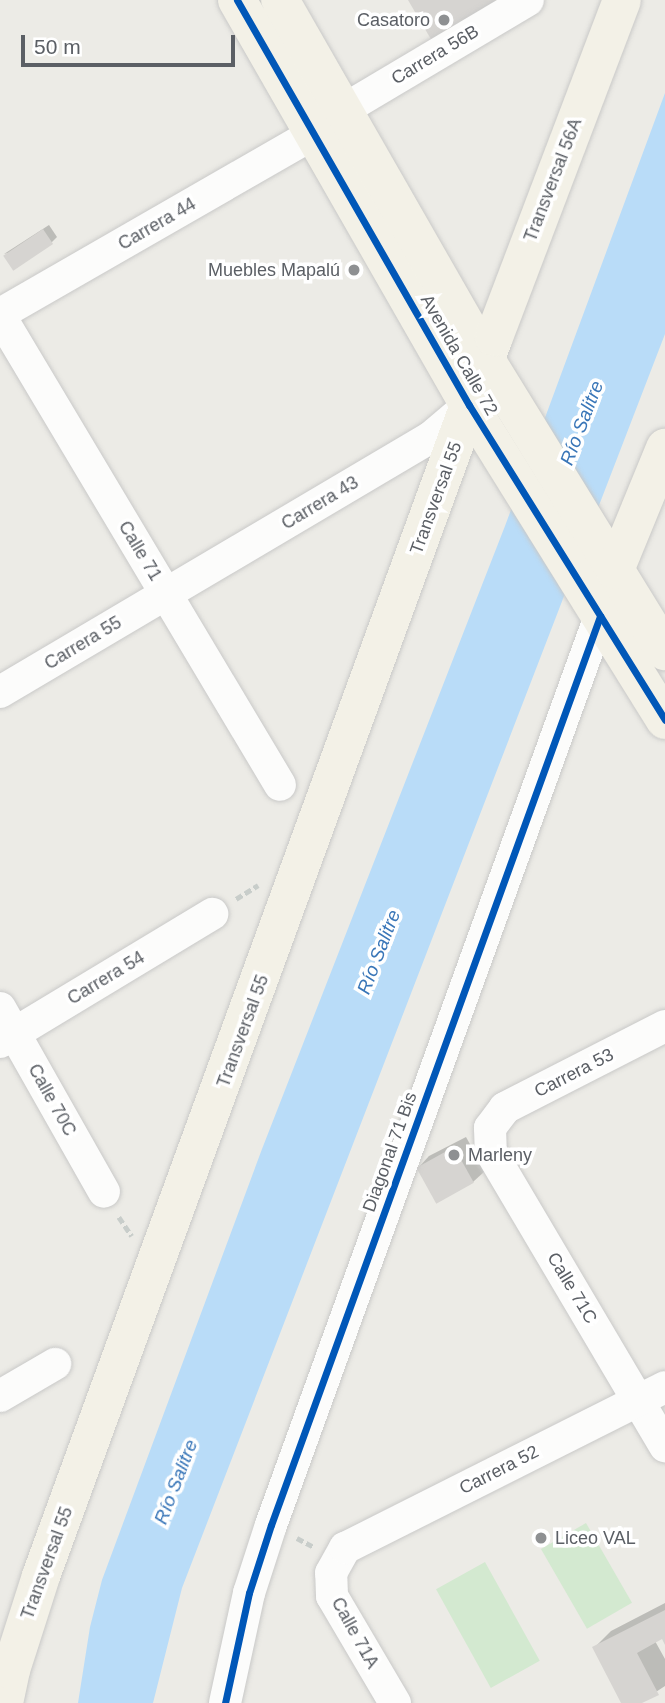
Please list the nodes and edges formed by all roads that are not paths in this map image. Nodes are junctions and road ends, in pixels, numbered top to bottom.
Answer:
1 (237, 0) edge
2 (280, 0) edge
3 (527, 0) edge
4 (622, 0) edge
5 (343, 110) junction
6 (313, 134) junction
7 (0, 315) edge
8 (486, 360) junction
9 (469, 405) junction
10 (665, 448) edge
11 (600, 580) junction
12 (167, 594) junction
13 (665, 651) edge
14 (0, 692) edge
15 (665, 720) edge
16 (280, 785) dead end
17 (212, 914) dead end
18 (665, 1026) edge
19 (5, 1028) edge
20 (490, 1128) joint
21 (104, 1192) dead end
22 (55, 1364) dead end
23 (652, 1394) edge
24 (0, 1396) edge
25 (665, 1446) edge
26 (336, 1559) joint
27 (4, 1703) edge
28 (225, 1703) edge
29 (395, 1703) edge

1 - 6 main road, Avenida Calle 72
2 - 5 main road, Avenida Calle 72
3 - 5 street, Carrera 56B
4 - 8 main road, Transversal 56A
5 - 8 main road, Avenida Calle 72
6 - 7 street, Carrera 44
6 - 9 main road, Avenida Calle 72
7 - 12 street, Calle 71
8 - 9 main road, Transversal 55
8 - 11 main road, Avenida Calle 72
9 - 11 main road, Avenida Calle 72
9 - 12 street, Carrera 43
9 - 27 main road, Transversal 55
10 - 11 main road
11 - 13 main road, Avenida Calle 72
11 - 15 main road, Avenida Calle 72
11 - 28 street, Diagonal 71 Bis
12 - 14 street, Carrera 55
12 - 16 street, Calle 71
17 - 19 street, Carrera 54
18 - 20 street, Carrera 53
19 - 21 street, Calle 70C
20 - 23 street, Calle 71C
22 - 24 street
23 - 25 street, Calle 71C
23 - 26 street, Carrera 52
26 - 29 street, Calle 71A

